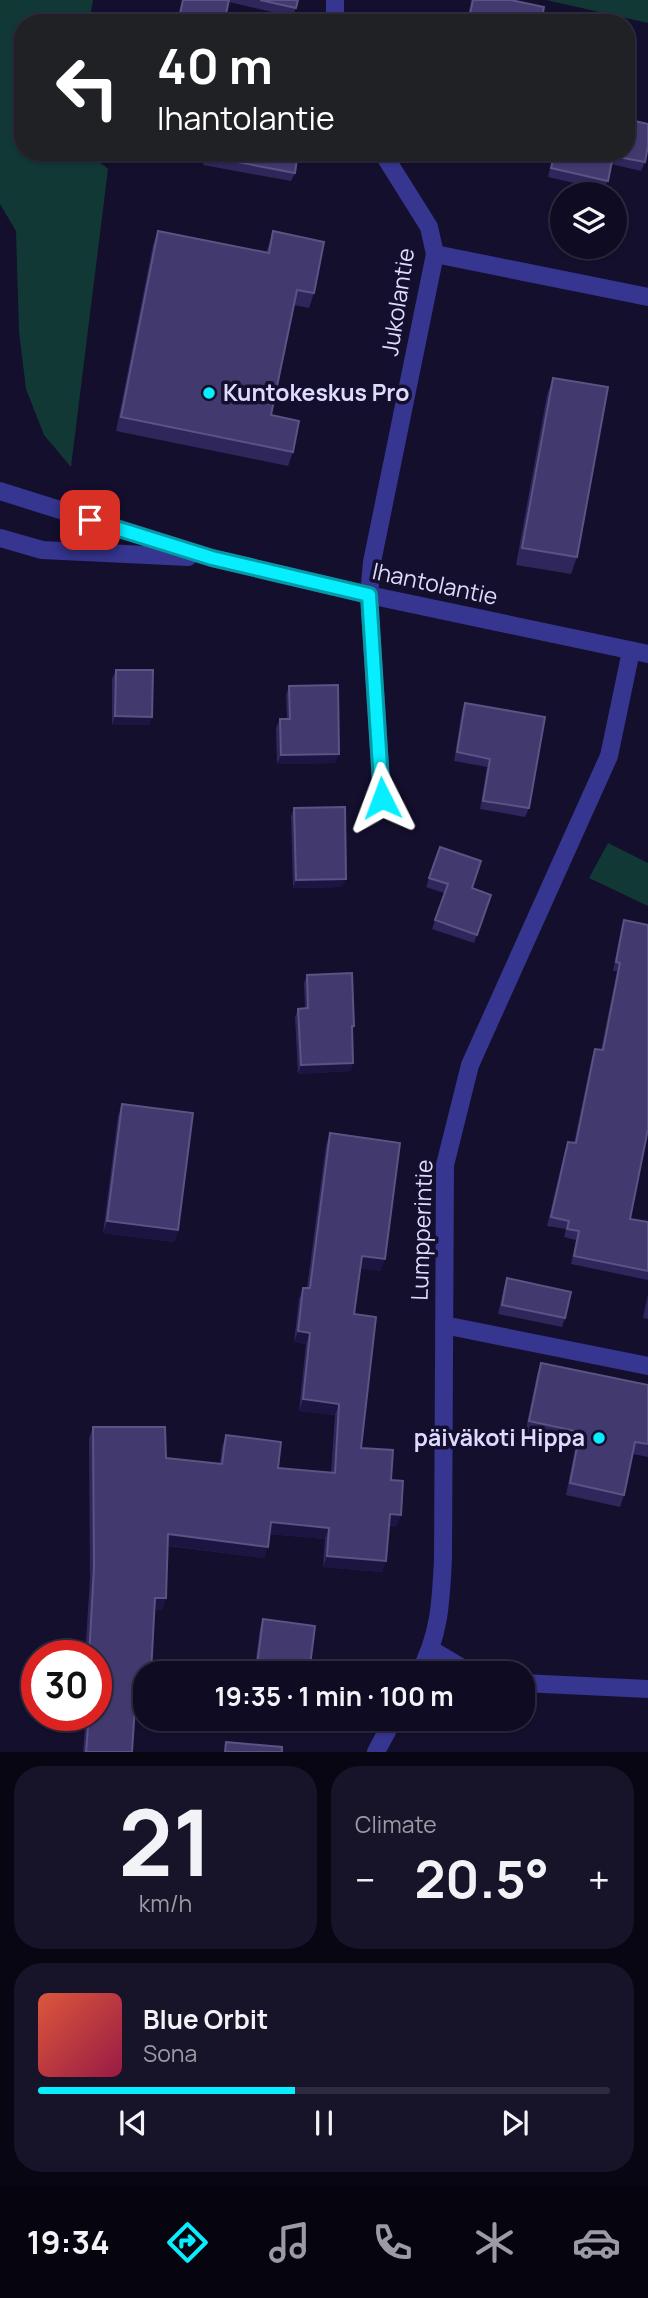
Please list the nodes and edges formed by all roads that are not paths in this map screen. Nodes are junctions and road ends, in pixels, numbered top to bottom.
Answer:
1 (388, 161) edge
2 (435, 254) junction
3 (648, 297) edge
4 (0, 491) edge
5 (0, 538) edge
6 (212, 558) junction
7 (369, 595) junction
8 (639, 653) edge
9 (382, 798) dead end
10 (444, 1325) junction
11 (648, 1366) edge
12 (432, 1650) junction
13 (426, 1661) edge
14 (451, 1661) edge
15 (535, 1685) edge
16 (648, 1689) edge
17 (387, 1731) edge
18 (376, 1752) edge

1 - 2 street, Jukolantie
2 - 3 street
2 - 7 street, Jukolantie
4 - 6 street, Ihantolantie
5 - 6 street, Ihantolantie
6 - 7 street, Ihantolantie
7 - 8 street, Ihantolantie
7 - 9 street, Jukolantie
8 - 10 street, Lumpperintie
10 - 11 street
10 - 12 street, Lumpperintie
12 - 13 street, Lumpperintie
12 - 14 street
15 - 16 street
17 - 18 street

